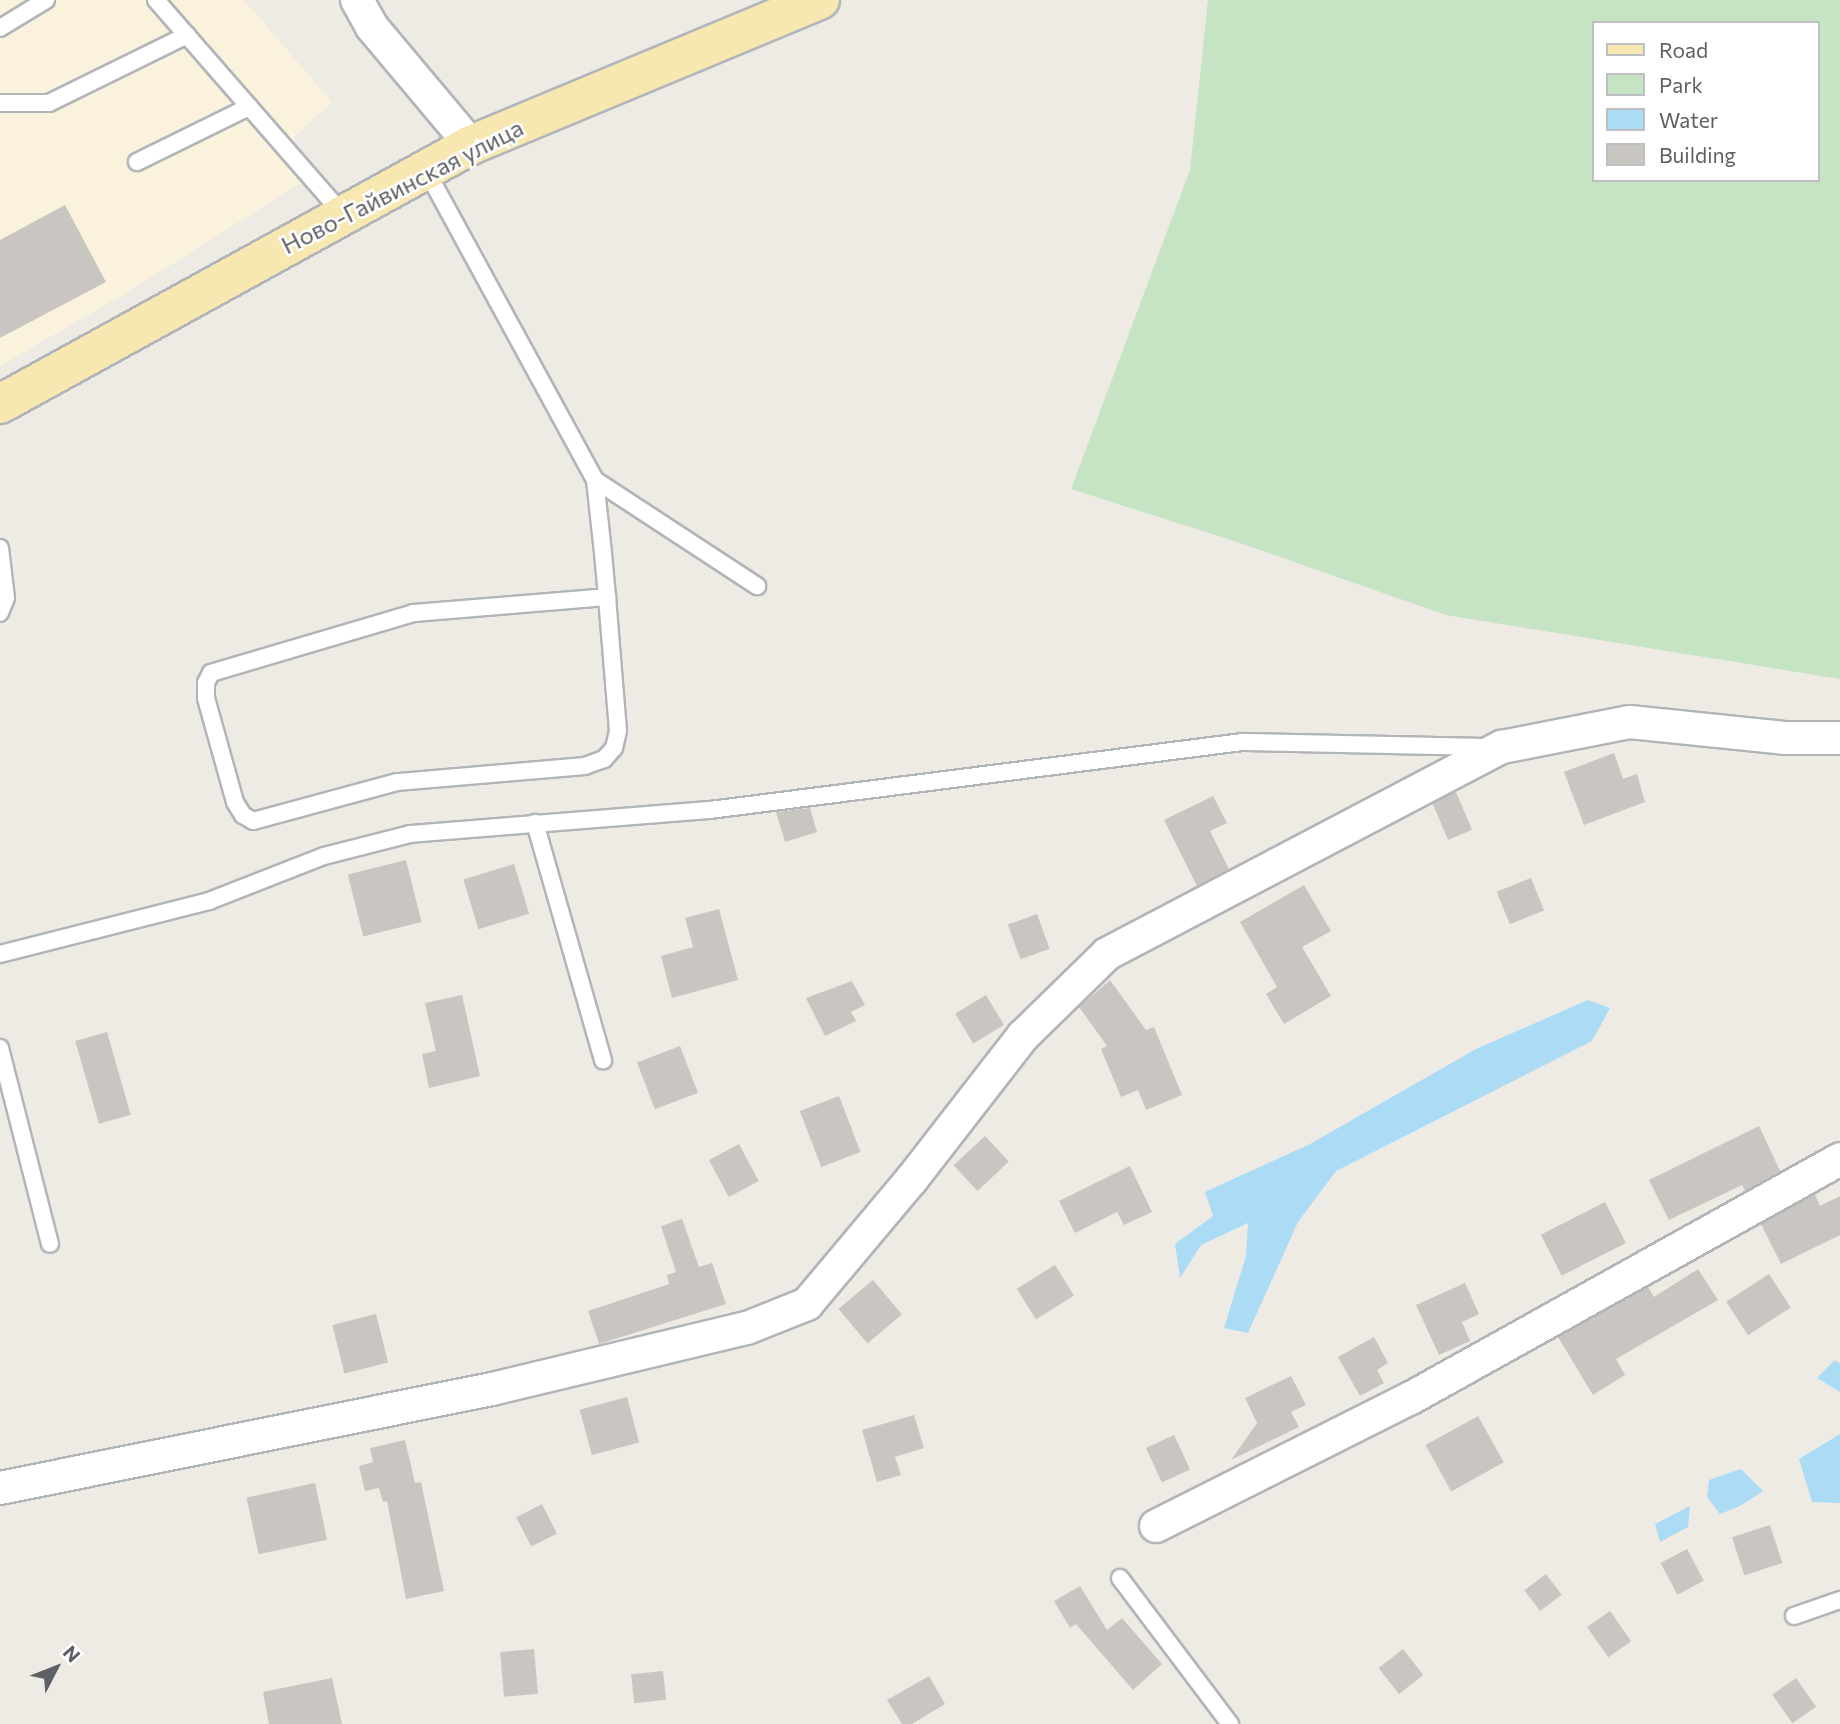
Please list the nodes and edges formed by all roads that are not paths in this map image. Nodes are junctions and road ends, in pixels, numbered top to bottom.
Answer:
1 (46, 0) edge
2 (156, 0) edge
3 (357, 0) edge
4 (820, 0) edge
5 (0, 28) edge
6 (187, 35) junction
7 (0, 103) edge
8 (249, 107) junction
9 (471, 145) junction
10 (137, 162) dead end
11 (426, 170) junction
12 (343, 214) junction
13 (0, 404) edge
14 (595, 480) junction
15 (0, 548) edge
16 (757, 586) dead end
17 (607, 597) junction
18 (0, 613) edge
19 (1840, 738) edge
20 (1502, 747) junction
21 (535, 823) junction
22 (0, 954) edge
23 (0, 1048) edge
24 (603, 1060) dead end
25 (1840, 1159) edge
26 (50, 1244) dead end
27 (0, 1488) edge
28 (1156, 1526) dead end
29 (1120, 1578) dead end
30 (1840, 1600) edge
31 (1794, 1616) dead end
32 (1230, 1724) edge

1 - 5 lane
2 - 6 lane
3 - 9 street
4 - 9 main road, Ново-Гайвинская улица
6 - 7 lane
6 - 8 lane
8 - 10 lane
8 - 12 lane
9 - 11 main road, Ново-Гайвинская улица
11 - 12 main road, Ново-Гайвинская улица
11 - 14 lane
12 - 13 main road, Ново-Гайвинская улица
14 - 16 lane
14 - 17 lane
15 - 18 lane
17 - 17 lane
19 - 20 street
20 - 21 lane
20 - 27 street
21 - 22 lane
21 - 24 lane
23 - 26 lane
25 - 28 street
29 - 32 lane
30 - 31 lane

